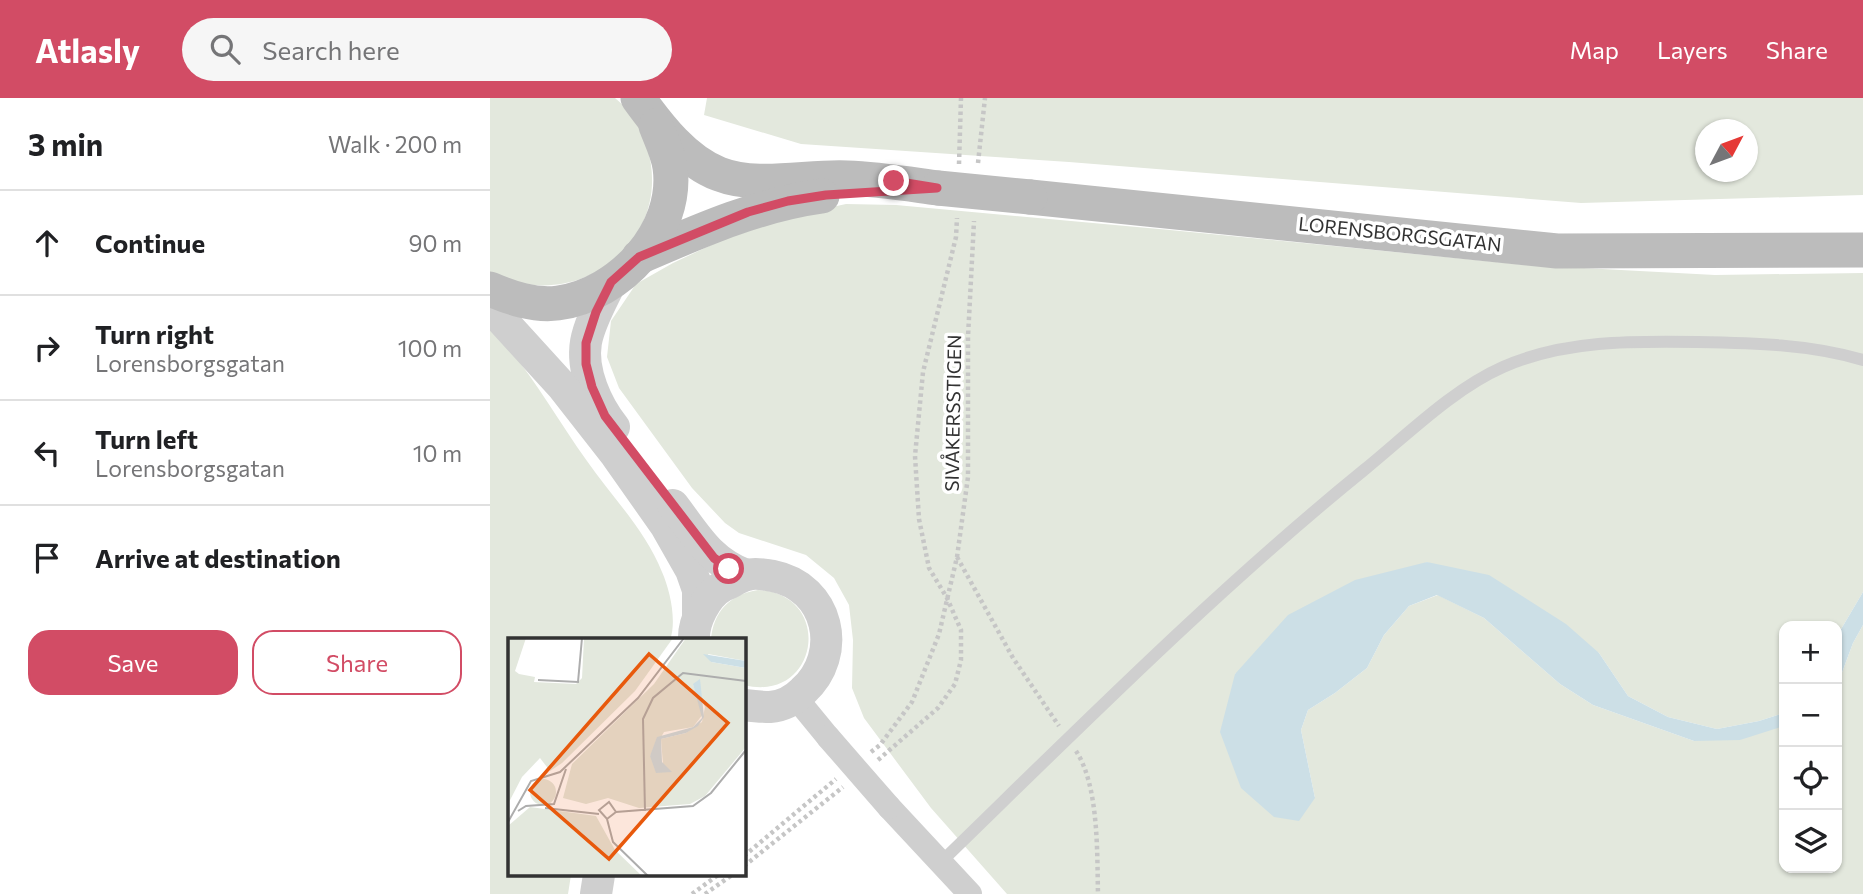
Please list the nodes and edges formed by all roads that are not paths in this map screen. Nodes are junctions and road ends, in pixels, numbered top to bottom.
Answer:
1 (646, 109) edge
2 (951, 191) junction
3 (1863, 250) edge
4 (639, 257) junction
5 (611, 282) junction
6 (490, 289) edge
7 (490, 306) edge
8 (1863, 360) edge
9 (746, 575) junction
10 (696, 628) edge
11 (796, 698) junction
12 (746, 705) edge
13 (941, 862) junction
14 (599, 876) edge
15 (596, 894) edge
16 (970, 894) edge

1 - 2 main road, LORENSBORGSGATAN
1 - 4 main road, LORENSBORGSGATAN
2 - 3 main road, LORENSBORGSGATAN, bridge
2 - 4 main road, LORENSBORGSGATAN
4 - 5 main road, LORENSBORGSGATAN
5 - 6 main road, LORENSBORGSGATAN
5 - 9 street
7 - 10 street
8 - 13 lane
9 - 10 street
9 - 11 street
11 - 12 street
11 - 13 street, bridge
13 - 16 street
14 - 15 street

